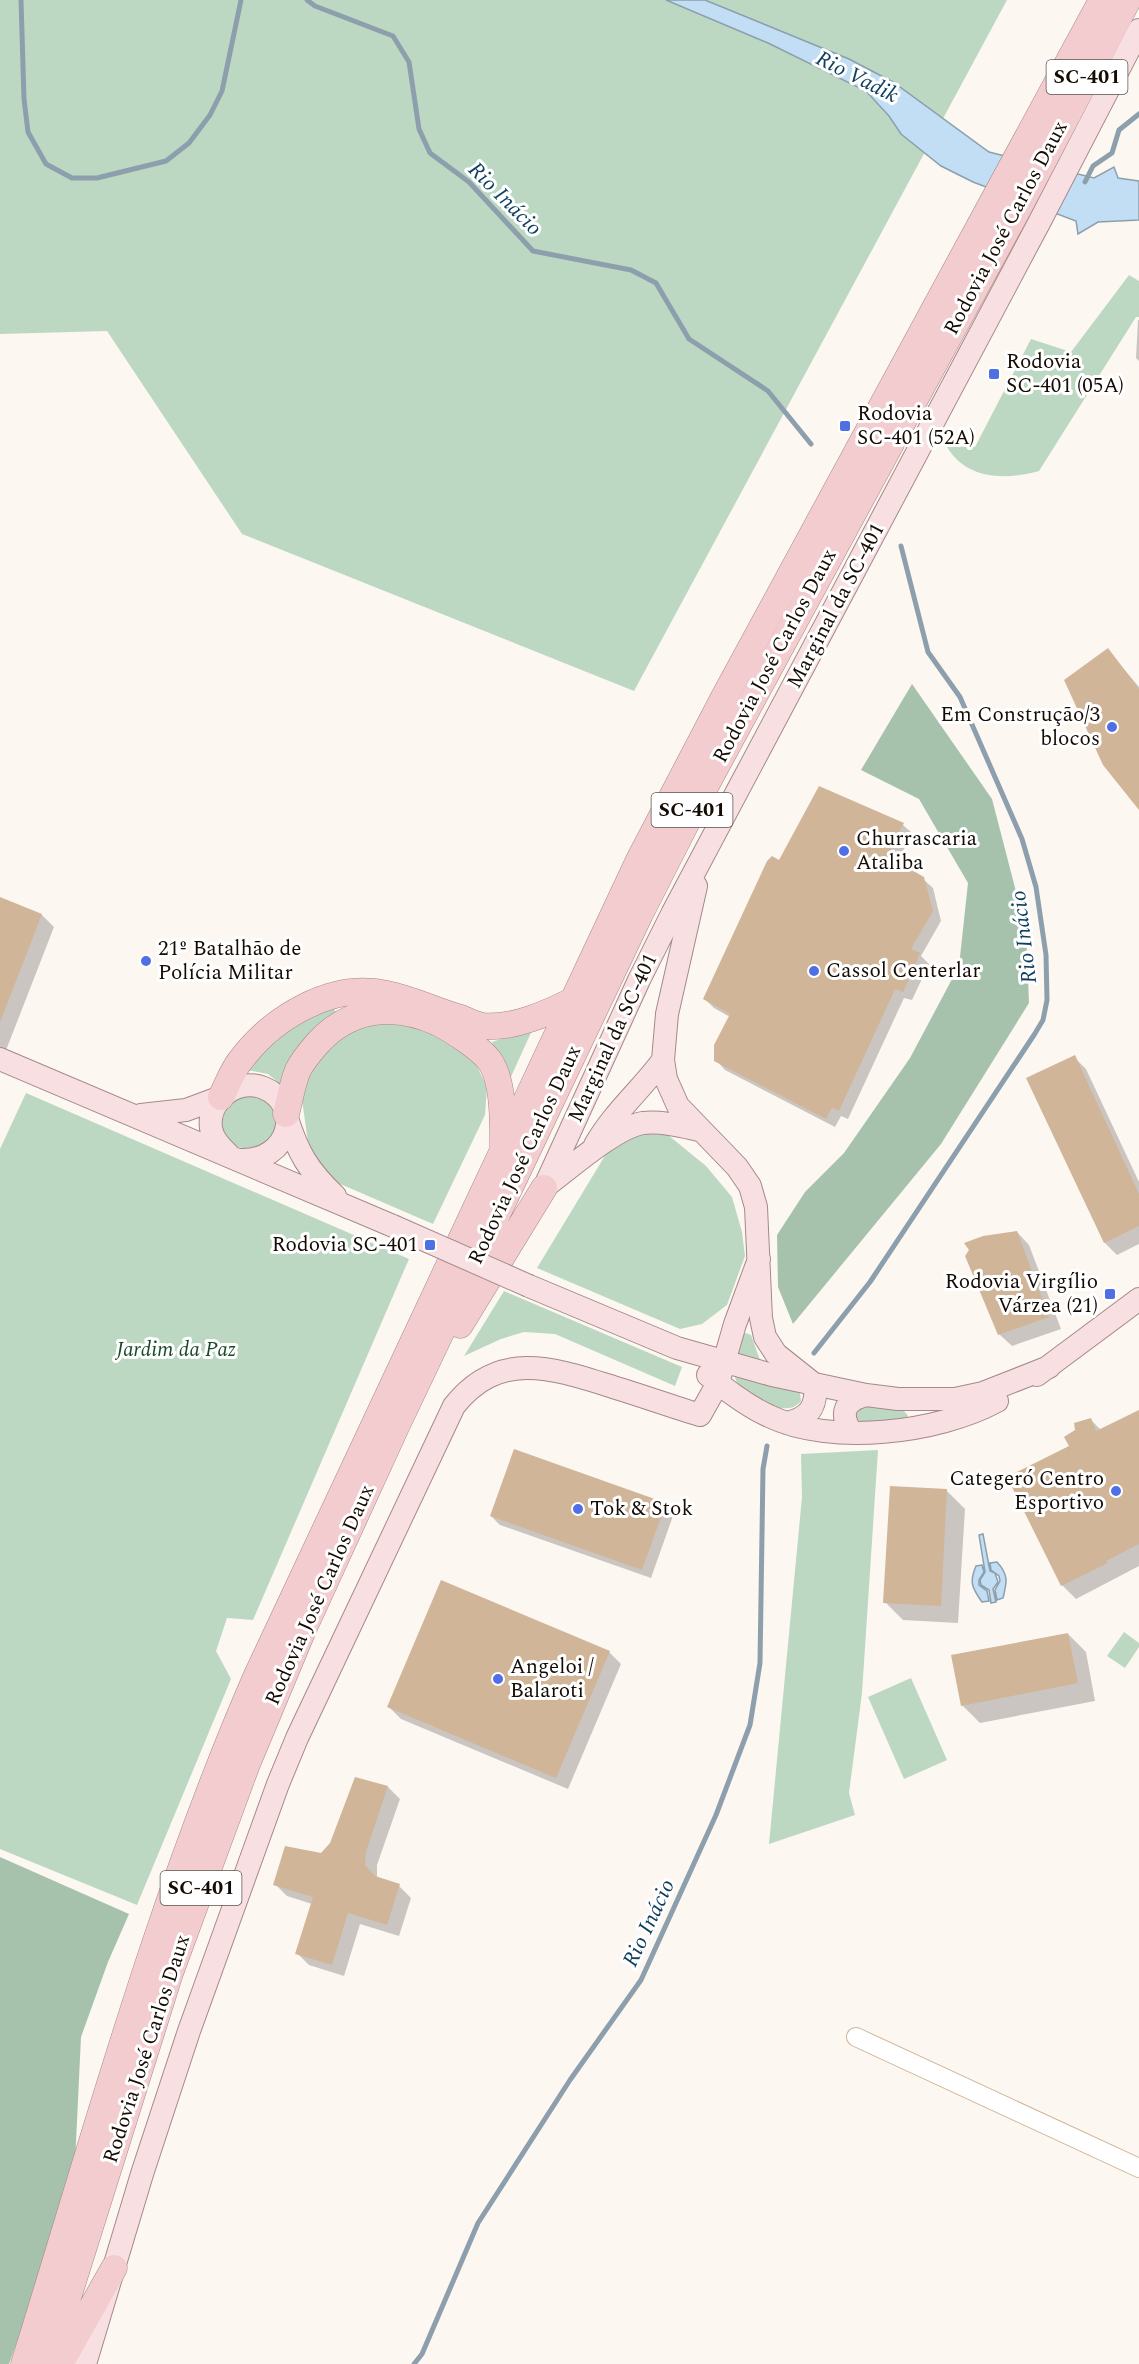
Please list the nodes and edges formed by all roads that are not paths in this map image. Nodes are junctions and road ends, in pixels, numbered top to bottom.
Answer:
1 (1102, 0) edge
2 (1128, 0) edge
3 (1139, 30) edge
4 (1035, 150) junction
5 (1006, 205) junction
6 (703, 856) junction
7 (574, 1000) junction
8 (0, 1059) edge
9 (663, 1059) junction
10 (221, 1097) junction
11 (286, 1114) junction
12 (135, 1115) junction
13 (699, 1130) junction
14 (503, 1149) junction
15 (590, 1153) junction
16 (235, 1157) junction
17 (544, 1188) junction
18 (344, 1205) junction
19 (759, 1259) junction
20 (1139, 1299) edge
21 (735, 1324) junction
22 (688, 1351) junction
23 (1049, 1367) junction
24 (721, 1373) junction
25 (815, 1385) junction
26 (866, 1395) junction
27 (787, 1423) junction
28 (396, 1427) junction
29 (851, 1432) junction
30 (856, 2037) dead end
31 (1139, 2168) edge
32 (114, 2268) junction
33 (24, 2364) edge
34 (47, 2364) edge
35 (60, 2364) edge
36 (85, 2364) edge

1 - 4 highway, Rodovia José Carlos Daux / SC-401
2 - 4 highway, Rodovia José Carlos Daux / SC-401
3 - 6 main road, Marginal da SC-401
4 - 5 highway, Rodovia José Carlos Daux / SC-401
5 - 7 highway, Rodovia José Carlos Daux / SC-401
5 - 28 highway, Rodovia José Carlos Daux / SC-401
6 - 9 main road
6 - 17 main road, Marginal da SC-401
7 - 10 highway
7 - 14 highway, Rodovia José Carlos Daux / SC-401
8 - 12 main road
9 - 13 main road
9 - 15 main road
10 - 11 main road
10 - 12 main road
10 - 16 main road
11 - 14 highway
11 - 16 main road
11 - 18 main road
12 - 16 main road
13 - 15 main road
13 - 19 main road
14 - 33 highway, Rodovia José Carlos Daux / SC-401
15 - 17 main road
16 - 18 main road
17 - 28 highway
18 - 22 main road, bridge
19 - 21 main road
19 - 25 main road
20 - 23 main road
21 - 22 main road
21 - 24 main road
22 - 24 main road
23 - 26 main road
23 - 29 main road
24 - 25 main road
24 - 27 main road
24 - 32 main road
25 - 26 main road
25 - 27 main road
26 - 29 main road
27 - 29 main road
28 - 34 highway, Rodovia José Carlos Daux / SC-401
30 - 31 street
32 - 35 highway
32 - 36 main road

